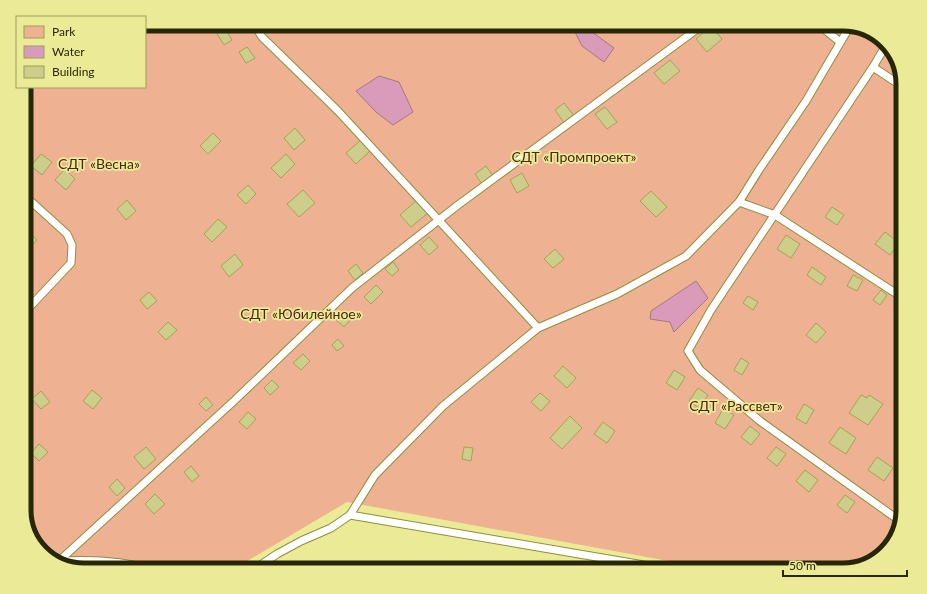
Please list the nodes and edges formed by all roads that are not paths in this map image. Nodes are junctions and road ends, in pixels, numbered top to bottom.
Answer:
1 (258, 31) edge
2 (695, 31) edge
3 (827, 31) edge
4 (847, 31) edge
5 (840, 42) junction
6 (883, 50) edge
7 (873, 67) junction
8 (896, 82) edge
9 (31, 201) edge
10 (739, 202) junction
11 (775, 216) junction
12 (438, 221) junction
13 (896, 294) edge
14 (31, 306) edge
15 (538, 328) junction
16 (350, 515) junction
17 (895, 518) edge
18 (61, 558) edge
19 (69, 561) edge
20 (121, 563) edge
21 (264, 563) edge
22 (632, 563) edge

1 - 12 lane
2 - 12 lane
3 - 5 lane
4 - 5 lane
5 - 10 lane
6 - 7 lane
7 - 8 lane
7 - 11 lane
9 - 14 lane
10 - 11 lane
10 - 15 lane
11 - 13 lane
11 - 17 lane
12 - 15 lane
12 - 18 lane
15 - 16 lane
16 - 21 lane
16 - 22 lane
19 - 20 lane

